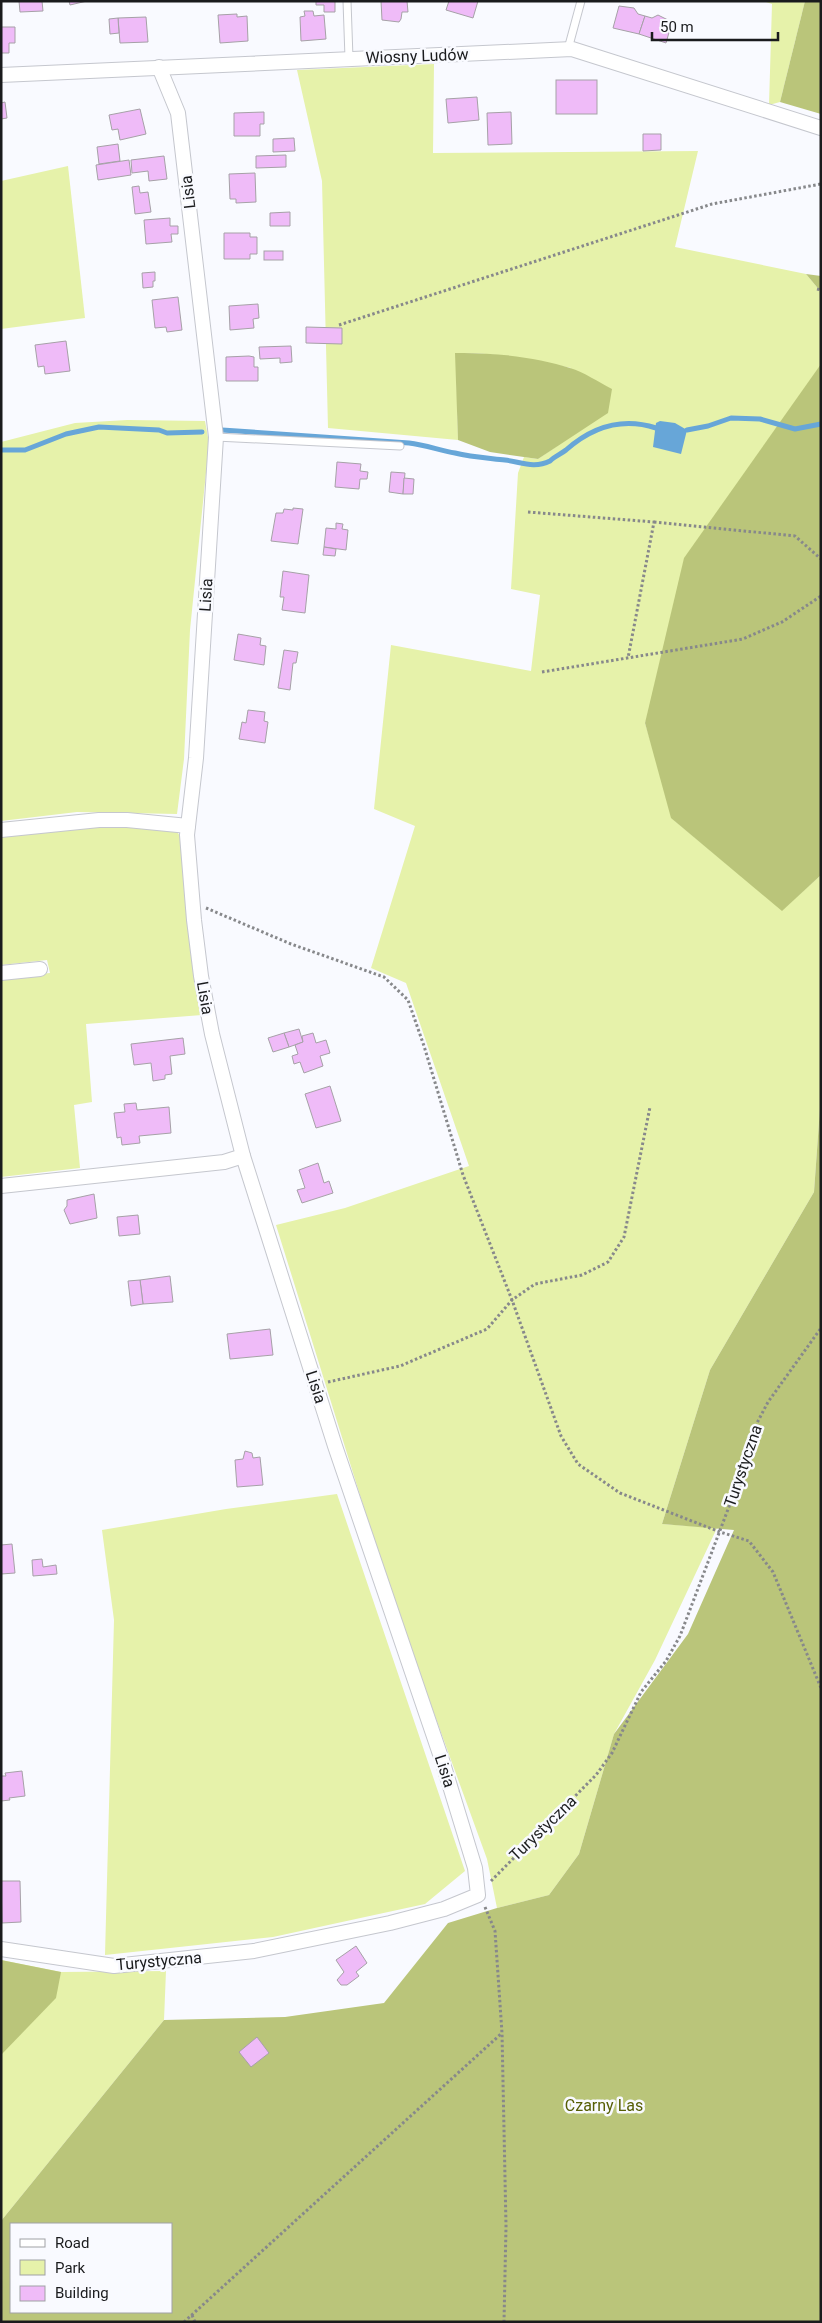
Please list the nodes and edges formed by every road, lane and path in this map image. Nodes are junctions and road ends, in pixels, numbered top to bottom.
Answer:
1 (346, 1) edge
2 (581, 1) edge
3 (568, 49) junction
4 (349, 58) junction
5 (159, 67) junction
6 (1, 75) edge
7 (821, 128) edge
8 (821, 184) edge
9 (339, 324) dead end
10 (216, 437) junction
11 (400, 446) dead end
12 (528, 512) dead end
13 (654, 522) junction
14 (821, 558) edge
15 (821, 596) edge
16 (628, 658) junction
17 (542, 672) dead end
18 (188, 826) junction
19 (1, 830) edge
20 (192, 901) junction
21 (40, 969) dead end
22 (1, 973) edge
23 (650, 1107) dead end
24 (243, 1156) junction
25 (1, 1186) edge
26 (512, 1300) junction
27 (821, 1328) edge
28 (316, 1385) junction
29 (720, 1532) junction
30 (821, 1688) edge
31 (478, 1895) junction
32 (1, 1949) edge
33 (502, 2033) junction
34 (192, 2315) junction
35 (184, 2322) edge
36 (195, 2322) edge
37 (504, 2322) edge

1 - 4 lane
2 - 3 lane
3 - 4 street, Wiosny Ludów
3 - 7 street, Wiosny Ludów
4 - 5 street, Wiosny Ludów
5 - 6 street, Wiosny Ludów
5 - 10 street, Lisia
8 - 9 path
10 - 11 lane
10 - 18 street, Lisia
12 - 13 path
13 - 14 path
13 - 16 path
15 - 16 path
16 - 17 path
18 - 19 street
18 - 20 street, Lisia
20 - 24 street, Lisia
20 - 26 path
21 - 22 street
23 - 26 path
24 - 25 street
24 - 28 street, Lisia
26 - 28 path
26 - 29 path
27 - 29 path, Turystyczna
28 - 31 street, Lisia
29 - 30 path
29 - 31 path, Turystyczna
31 - 32 street, Turystyczna
31 - 33 path
33 - 34 path
33 - 37 path
34 - 35 path
34 - 36 path

